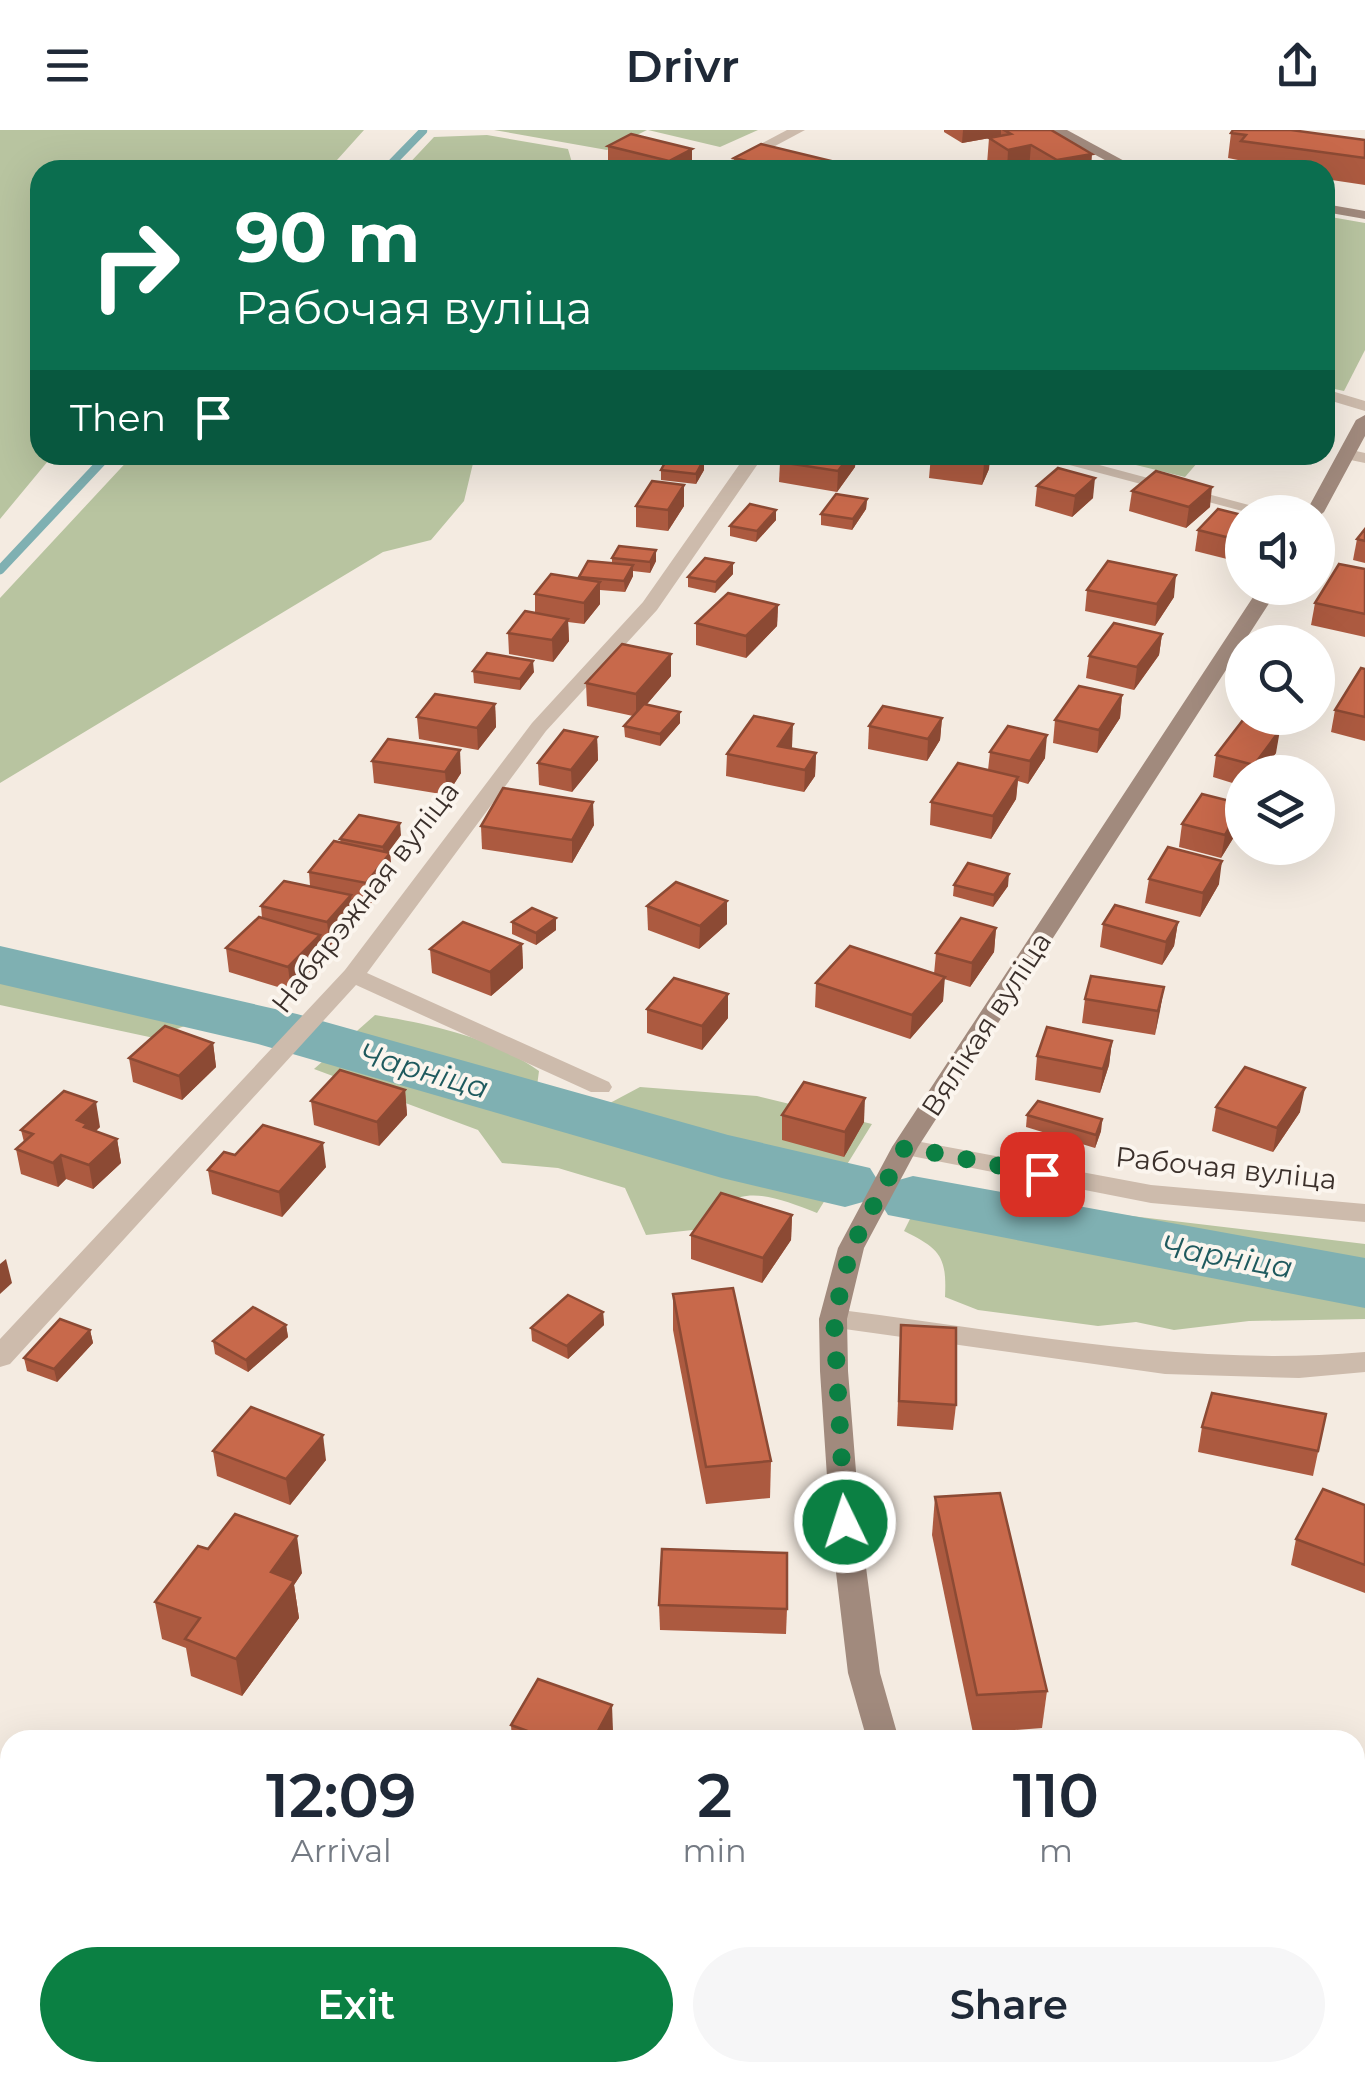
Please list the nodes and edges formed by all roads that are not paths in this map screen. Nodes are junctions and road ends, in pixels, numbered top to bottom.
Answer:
1 (798, 130) edge
2 (1057, 130) edge
3 (739, 160) edge
4 (1115, 160) edge
5 (1335, 210) edge
6 (1365, 215) edge
7 (1335, 397) edge
8 (1365, 406) edge
9 (1365, 420) edge
10 (1356, 456) edge
11 (748, 465) edge
12 (1081, 465) edge
13 (1327, 495) edge
14 (1225, 502) edge
15 (1258, 605) edge
16 (352, 975) junction
17 (600, 1087) dead end
18 (905, 1147) junction
19 (1365, 1213) edge
20 (834, 1318) junction
21 (0, 1357) edge
22 (1365, 1362) edge
23 (881, 1730) edge

1 - 3 street
2 - 4 main road
5 - 6 main road
7 - 8 street
9 - 10 main road
10 - 13 main road
11 - 16 street, Набярэжная вуліца
12 - 14 street
15 - 18 main road, Вялікая вуліца
16 - 17 street
16 - 21 street, Набярэжная вуліца
18 - 19 street, Рабочая вуліца
18 - 20 main road, Вялікая вуліца
20 - 22 street
20 - 23 main road, Вялікая вуліца

